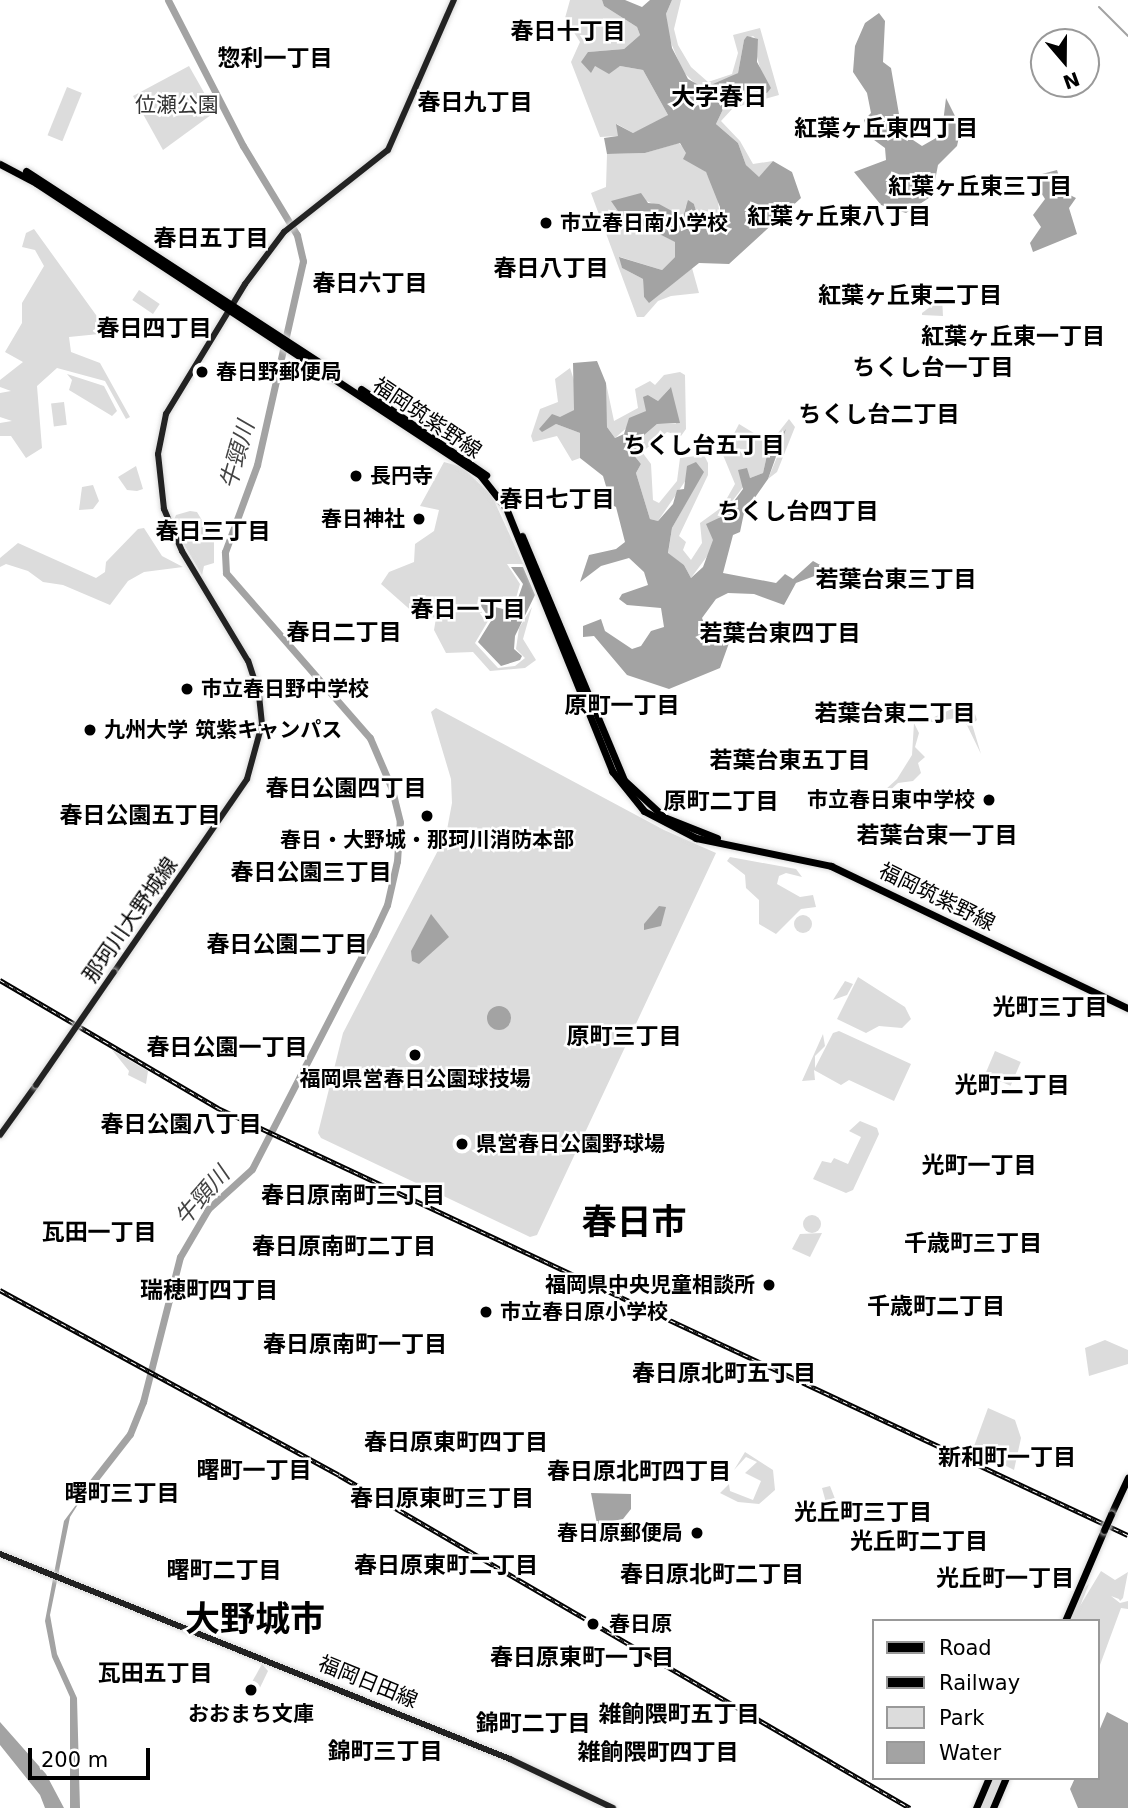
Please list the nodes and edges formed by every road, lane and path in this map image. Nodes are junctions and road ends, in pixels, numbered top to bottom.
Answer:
1 (454, 0) edge
2 (0, 162) edge
3 (231, 307) junction
4 (1128, 1008) edge
5 (0, 1135) edge
6 (1128, 1478) edge
7 (0, 1554) edge
8 (1066, 1619) edge
9 (988, 1780) edge
10 (1005, 1780) edge
11 (613, 1808) edge
12 (976, 1808) edge
13 (993, 1808) edge

1 - 3 main road, 那珂川大野城線
2 - 3 main road, 福岡筑紫野線
3 - 4 main road, 福岡筑紫野線
3 - 5 main road, 那珂川大野城線, bridge
6 - 8 main road, bridge
7 - 11 main road, 福岡日田線
9 - 12 main road
10 - 13 main road

